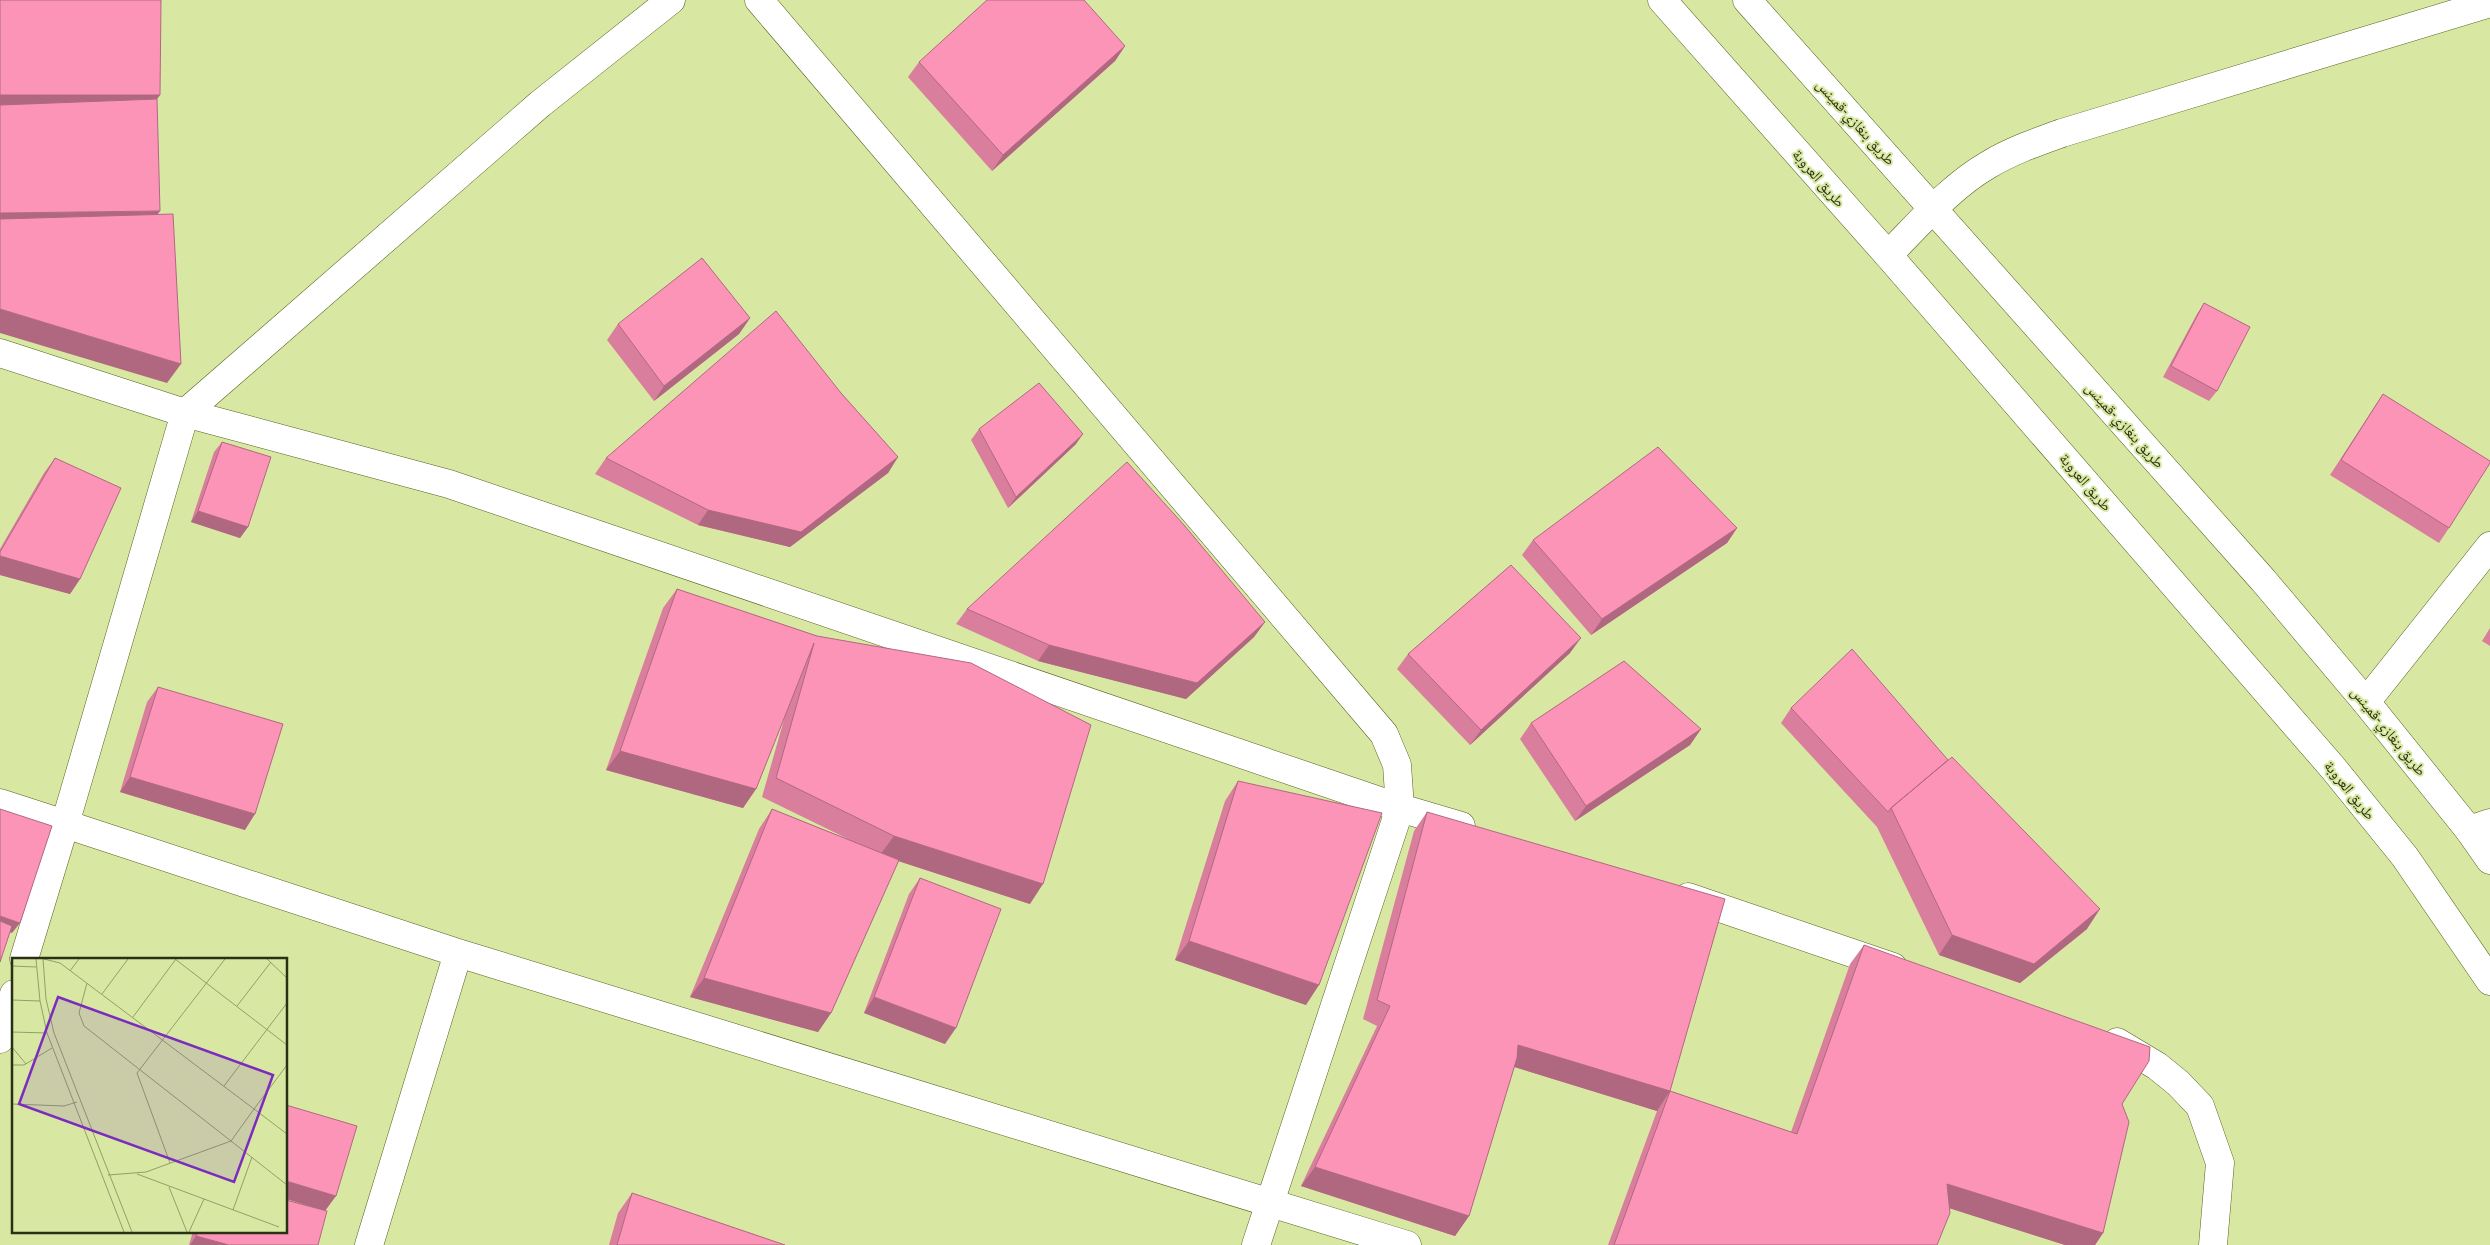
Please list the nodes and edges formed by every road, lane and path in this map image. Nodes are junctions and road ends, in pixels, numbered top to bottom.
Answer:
1 (671, 0) edge
2 (759, 0) edge
3 (1662, 0) edge
4 (1747, 0) edge
5 (2490, 3) edge
6 (1934, 209) junction
7 (1888, 255) junction
8 (0, 353) edge
9 (185, 413) junction
10 (2490, 546) edge
11 (2366, 702) junction
12 (0, 803) edge
13 (1400, 808) junction
14 (65, 824) junction
15 (2480, 826) edge
16 (1484, 833) edge
17 (2490, 860) edge
18 (1660, 888) edge
19 (458, 952) junction
20 (24, 958) edge
21 (1915, 974) edge
22 (2490, 981) edge
23 (12, 1000) edge
24 (2094, 1034) edge
25 (0, 1039) edge
26 (1270, 1203) junction
27 (370, 1245) edge
28 (1256, 1245) edge
29 (1407, 1245) edge
30 (2213, 1245) edge

1 - 9 street
2 - 13 street
3 - 7 street, طريق العروبة
4 - 6 street, طريق بنغازي-قمينس
5 - 6 street
6 - 7 street
6 - 11 street, طريق بنغازي-قمينس
7 - 22 street, طريق العروبة
8 - 9 street
9 - 13 street
9 - 14 street
10 - 11 street
11 - 15 street, طريق بنغازي-قمينس
12 - 14 street
13 - 16 street
13 - 26 street
14 - 19 street
14 - 20 street
15 - 17 street, طريق بنغازي-قمينس
18 - 21 street
19 - 26 street
19 - 27 street
23 - 25 street
24 - 30 street
26 - 28 street
26 - 29 street

